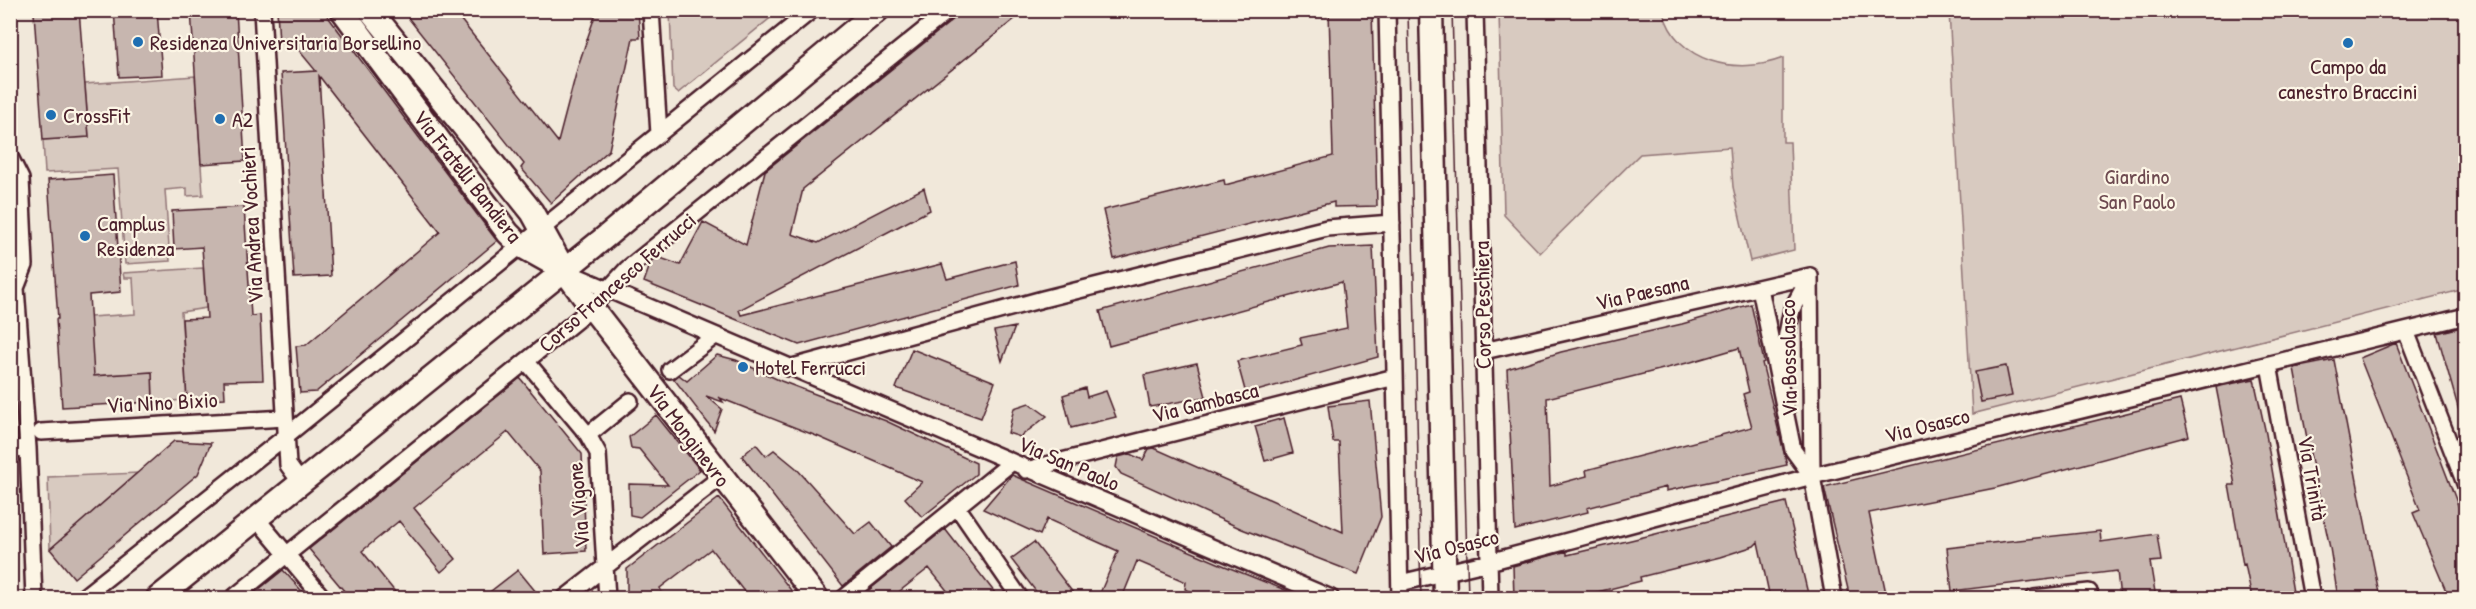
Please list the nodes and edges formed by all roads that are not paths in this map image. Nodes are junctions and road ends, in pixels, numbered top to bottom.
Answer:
1 (262, 10) edge
2 (342, 10) edge
3 (370, 10) edge
4 (651, 10) edge
5 (812, 10) edge
6 (878, 10) edge
7 (949, 10) edge
8 (1387, 10) edge
9 (1431, 10) edge
10 (1475, 10) edge
11 (659, 134) junction
12 (10, 157) edge
13 (1392, 223) junction
14 (542, 228) junction
15 (521, 246) junction
16 (564, 270) junction
17 (10, 271) edge
18 (1810, 276) junction
19 (16, 288) junction
20 (1760, 288) junction
21 (608, 291) junction
22 (592, 308) junction
23 (2466, 316) edge
24 (2406, 331) junction
25 (715, 336) junction
26 (1484, 351) junction
27 (526, 361) junction
28 (2269, 366) junction
29 (789, 368) junction
30 (670, 370) dead end
31 (1395, 377) junction
32 (1779, 379) junction
33 (630, 401) dead end
34 (285, 418) junction
35 (41, 432) dead end
36 (588, 435) junction
37 (286, 436) junction
38 (28, 448) junction
39 (10, 449) edge
40 (1011, 463) junction
41 (1026, 470) junction
42 (1812, 476) junction
43 (721, 477) junction
44 (301, 483) junction
45 (2466, 486) edge
46 (958, 508) junction
47 (257, 519) junction
48 (287, 554) junction
49 (1489, 562) junction
50 (605, 567) junction
51 (1444, 572) junction
52 (1400, 591) edge
53 (34, 598) edge
54 (82, 598) edge
55 (158, 598) edge
56 (233, 598) edge
57 (323, 598) edge
58 (565, 598) edge
59 (607, 598) edge
60 (817, 598) edge
61 (844, 598) edge
62 (1020, 598) edge
63 (1331, 598) edge
64 (1445, 598) edge
65 (1490, 598) edge
66 (1834, 598) edge
67 (2034, 598) edge
68 (2090, 598) edge
69 (2312, 598) edge

1 - 34 street, Via Andrea Vochieri
2 - 15 main road, Via Fratelli Bandiera
3 - 14 main road, Via Fratelli Bandiera
4 - 11 street
5 - 11 street
6 - 16 main road, Corso Francesco Ferrucci
7 - 21 street, Corso Francesco Ferrucci
8 - 13 street
9 - 51 main road, Corso Peschiera
10 - 26 street, Corso Peschiera
11 - 14 street
12 - 19 street
13 - 29 street
13 - 31 street
14 - 15 street
14 - 16 main road, Via Fratelli Bandiera
15 - 16 main road, Via Fratelli Bandiera
15 - 37 street
16 - 21 street, Via San Paolo
16 - 22 main road, Via Monginevro
16 - 44 main road, Corso Francesco Ferrucci
17 - 19 lane
18 - 20 street, Via Paesana
18 - 32 street, Via Bossolasco
18 - 42 street, Via Bossolasco
19 - 38 street
20 - 26 street, Via Paesana
20 - 32 street, Via Bossolasco
21 - 22 street, Corso Francesco Ferrucci
21 - 25 street, Via San Paolo
22 - 27 street, Corso Francesco Ferrucci
22 - 43 main road, Via Monginevro
23 - 24 street, Via Osasco
24 - 28 street, Via Osasco
24 - 45 street
25 - 29 street, Via San Paolo
25 - 30 street
26 - 49 street, Corso Peschiera
27 - 36 street, Via Vigone
27 - 48 street, Corso Francesco Ferrucci
28 - 42 street, Via Osasco
28 - 69 street, Via Trinità
29 - 40 street, Via San Paolo
31 - 41 street, Via Gambasca
31 - 52 street
32 - 42 street, Via Bossolasco
33 - 36 street
34 - 35 street, Via Nino Bixio
34 - 37 street, Via Andrea Vochieri
36 - 50 street, Via Vigone
37 - 44 street
37 - 54 street
38 - 39 street
38 - 53 street
40 - 41 street, Via San Paolo
40 - 46 street
41 - 63 street, Via San Paolo
42 - 49 street, Via Osasco
42 - 66 street, Via Bossolasco
43 - 50 street
43 - 60 main road, Via Monginevro
44 - 47 main road, Corso Francesco Ferrucci
46 - 61 street
46 - 62 street
47 - 48 street
47 - 55 main road, Corso Francesco Ferrucci
48 - 56 street, Corso Francesco Ferrucci
48 - 57 street
49 - 51 street, Via Osasco
49 - 65 street, Corso Peschiera
50 - 58 street
50 - 59 street, Via Vigone
51 - 52 street, Via Osasco
51 - 64 main road, Corso Peschiera
67 - 68 street

